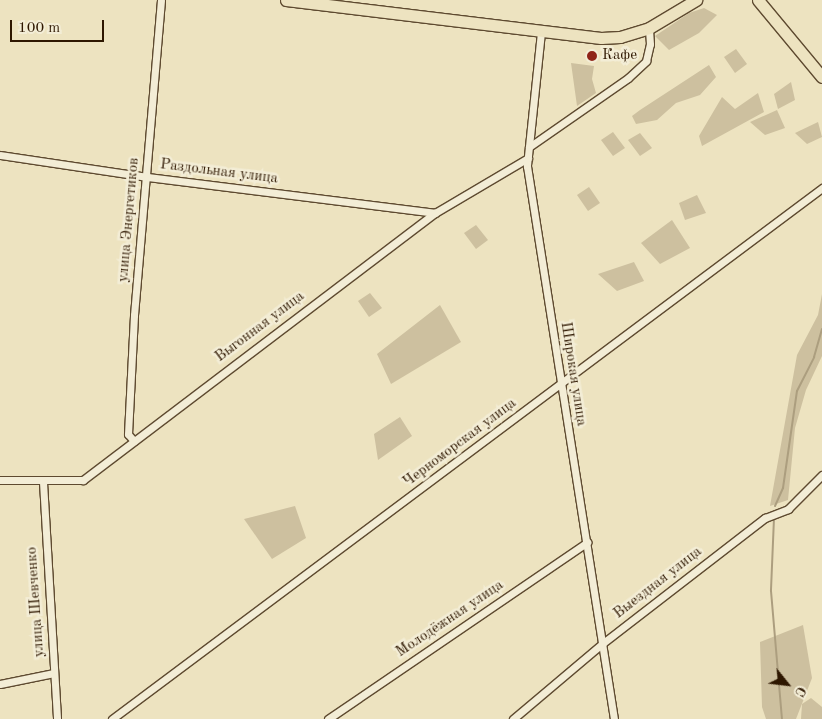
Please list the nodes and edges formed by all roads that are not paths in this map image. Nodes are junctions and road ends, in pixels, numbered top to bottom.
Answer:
1 (161, 0) edge
2 (286, 0) edge
3 (696, 0) edge
4 (758, 0) edge
5 (649, 28) junction
6 (541, 32) junction
7 (822, 76) edge
8 (529, 147) junction
9 (0, 155) edge
10 (528, 158) junction
11 (147, 177) junction
12 (822, 188) edge
13 (435, 213) junction
14 (561, 385) junction
15 (134, 441) junction
16 (822, 476) edge
17 (0, 480) edge
18 (43, 482) junction
19 (587, 542) junction
20 (603, 643) junction
21 (54, 673) junction
22 (0, 684) edge
23 (57, 719) edge
24 (112, 719) edge
25 (328, 719) edge
26 (514, 719) edge
27 (614, 719) edge

1 - 11 street, улица Энергетиков
2 - 6 main road
3 - 5 main road
4 - 7 main road
5 - 6 main road
5 - 8 street
6 - 8 street, Широкая улица
8 - 10 street, Широкая улица
9 - 11 street, Раздольная улица
10 - 13 street, Выгонная улица
10 - 14 street, Широкая улица
11 - 13 street, Раздольная улица
11 - 15 street, улица Энергетиков
12 - 14 street, Черноморская улица
13 - 15 street, Выгонная улица
14 - 19 street, Широкая улица
14 - 24 street, Черноморская улица
15 - 18 street, Выгонная улица
16 - 20 street, Выездная улица
17 - 18 street, Выгонная улица
18 - 21 street, улица Шевченко
19 - 20 street, Широкая улица
19 - 25 street, Молодёжная улица
20 - 26 street, Выездная улица
20 - 27 street, Широкая улица
21 - 22 street
21 - 23 street, улица Шевченко

